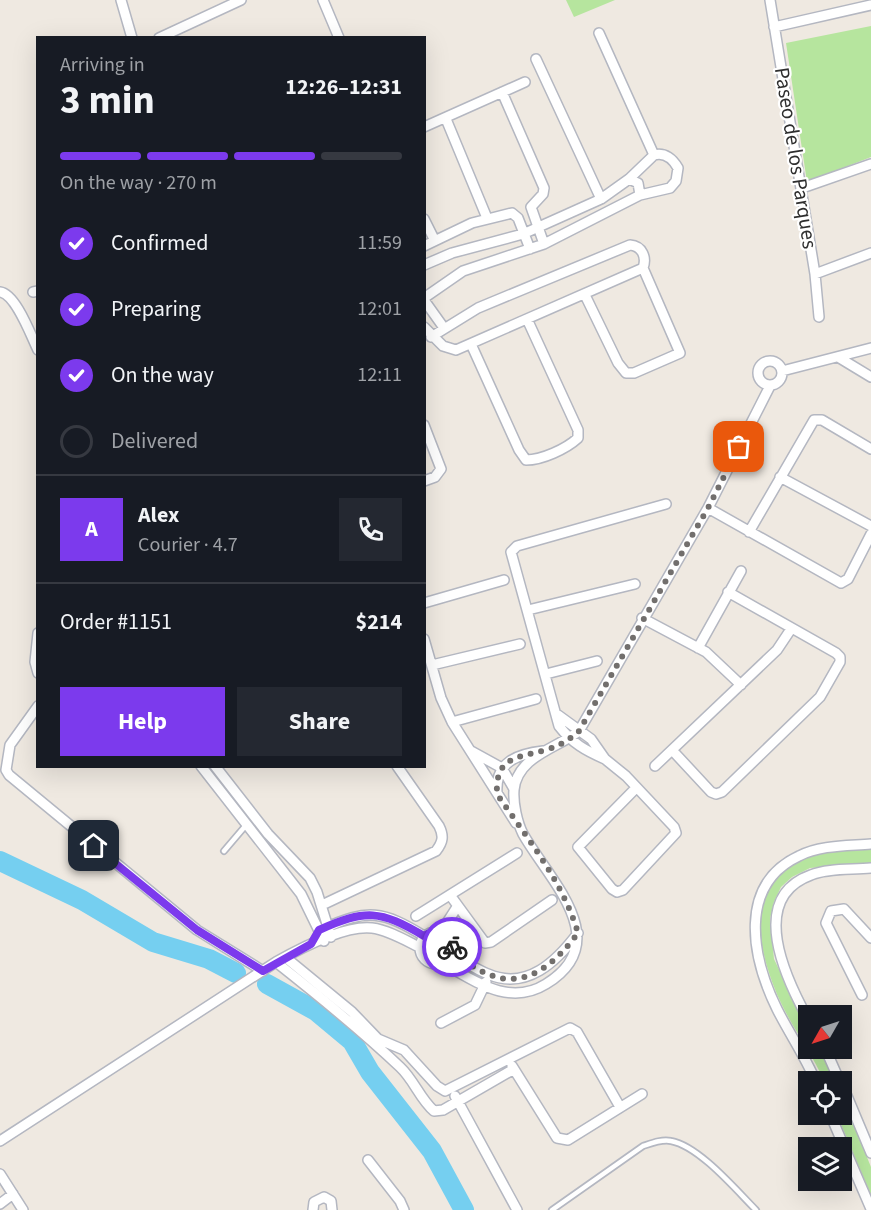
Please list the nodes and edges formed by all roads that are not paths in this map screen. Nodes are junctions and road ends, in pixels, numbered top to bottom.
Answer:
1 (121, 0) edge
2 (242, 0) edge
3 (323, 0) edge
4 (770, 0) edge
5 (871, 5) edge
6 (774, 27) junction
7 (599, 33) dead end
8 (131, 36) edge
9 (163, 36) edge
10 (338, 36) edge
11 (536, 59) dead end
12 (525, 82) dead end
13 (502, 92) junction
14 (446, 118) junction
15 (426, 126) edge
16 (654, 155) junction
17 (871, 164) edge
18 (629, 180) junction
19 (802, 188) junction
20 (640, 195) junction
21 (601, 199) junction
22 (487, 218) junction
23 (426, 223) edge
24 (537, 227) junction
25 (523, 234) junction
26 (434, 239) junction
27 (544, 244) junction
28 (426, 245) edge
29 (530, 249) junction
30 (871, 254) edge
31 (426, 264) edge
32 (643, 268) junction
33 (815, 274) junction
34 (0, 292) edge
35 (585, 295) junction
36 (426, 298) edge
37 (426, 302) edge
38 (819, 317) dead end
39 (527, 319) junction
40 (444, 328) junction
41 (426, 330) edge
42 (431, 337) junction
43 (471, 344) junction
44 (36, 346) edge
45 (871, 348) edge
46 (838, 357) junction
47 (782, 370) junction
48 (871, 377) edge
49 (770, 386) junction
50 (426, 430) edge
51 (871, 449) edge
52 (780, 477) junction
53 (426, 480) edge
54 (666, 504) dead end
55 (708, 508) junction
56 (871, 526) edge
57 (749, 532) junction
58 (871, 534) edge
59 (741, 571) dead end
60 (504, 580) dead end
61 (635, 584) dead end
62 (728, 592) junction
63 (426, 602) edge
64 (528, 610) junction
65 (642, 618) junction
66 (791, 629) junction
67 (520, 644) dead end
68 (426, 646) edge
69 (698, 648) junction
70 (597, 662) dead end
71 (432, 665) junction
72 (546, 674) junction
73 (741, 685) junction
74 (536, 699) dead end
75 (36, 709) edge
76 (558, 715) junction
77 (452, 722) junction
78 (579, 731) junction
79 (0, 739) edge
80 (569, 740) junction
81 (10, 745) junction
82 (469, 750) junction
83 (672, 750) junction
84 (543, 751) junction
85 (605, 759) junction
86 (655, 766) dead end
87 (203, 768) edge
88 (218, 768) edge
89 (399, 768) edge
90 (502, 768) junction
91 (636, 788) junction
92 (514, 789) junction
93 (497, 794) junction
94 (247, 825) junction
95 (522, 832) junction
96 (268, 834) junction
97 (260, 841) junction
98 (871, 844) edge
99 (224, 851) dead end
100 (518, 853) dead end
101 (871, 868) edge
102 (450, 895) junction
103 (552, 900) dead end
104 (322, 905) junction
105 (457, 907) junction
106 (416, 916) dead end
107 (324, 928) junction
108 (441, 932) junction
109 (578, 933) junction
110 (424, 936) junction
111 (871, 938) edge
112 (327, 939) junction
113 (311, 944) junction
114 (419, 947) junction
115 (451, 954) junction
116 (281, 960) junction
117 (442, 963) junction
118 (263, 971) junction
119 (488, 975) junction
120 (484, 987) junction
121 (862, 995) dead end
122 (800, 1005) edge
123 (441, 1023) dead end
124 (508, 1059) junction
125 (514, 1069) junction
126 (810, 1071) edge
127 (452, 1089) junction
128 (642, 1094) dead end
129 (457, 1101) junction
130 (620, 1107) junction
131 (852, 1109) edge
132 (835, 1125) edge
133 (0, 1141) edge
134 (871, 1153) edge
135 (368, 1160) dead end
136 (0, 1174) edge
137 (13, 1194) junction
138 (0, 1204) edge
139 (871, 1209) edge
140 (23, 1210) edge
141 (314, 1210) edge
142 (332, 1210) edge
143 (404, 1210) edge
144 (517, 1210) edge
145 (552, 1210) edge
146 (756, 1210) edge

1 - 8 street
2 - 9 street
3 - 10 street
4 - 6 street, Paseo de los Parques
5 - 6 street
6 - 19 street, Paseo de los Parques
7 - 16 street
11 - 21 street
12 - 13 street
13 - 14 street
13 - 24 street
14 - 15 street
14 - 22 street
16 - 18 street
16 - 20 street
17 - 19 street
18 - 20 street
18 - 21 street
19 - 33 street, Paseo de los Parques
20 - 27 street
21 - 24 street
22 - 25 street
22 - 26 street
23 - 26 street
24 - 25 street
24 - 27 street
25 - 29 street
25 - 31 street
26 - 28 street
27 - 29 street
29 - 36 street
30 - 33 street
32 - 35 street
32 - 35 street
32 - 40 street
33 - 38 street, Paseo de los Parques
34 - 44 street
35 - 39 street
37 - 40 street
39 - 43 street
39 - 43 street
40 - 42 street
41 - 42 street
42 - 43 street
45 - 46 street
46 - 47 street
46 - 48 street
47 - 49 street
47 - 49 street
49 - 55 street
50 - 53 street
51 - 52 street
52 - 56 street
52 - 57 street
54 - 64 street
55 - 57 street
55 - 65 street
57 - 58 street
59 - 62 street
60 - 63 street
61 - 64 street
62 - 66 street
62 - 69 street
64 - 72 street
65 - 69 street
65 - 78 street
66 - 73 street
66 - 83 street
67 - 71 street
68 - 71 street
69 - 73 street
70 - 72 street
71 - 77 street
72 - 76 street
73 - 83 street
74 - 77 street
75 - 81 street
76 - 78 street
76 - 80 street
77 - 82 street
78 - 80 street
78 - 85 street
79 - 81 street
80 - 84 street
80 - 85 street
81 - 118 street
82 - 90 street
82 - 93 street
83 - 86 street
84 - 90 street
84 - 92 street
85 - 91 street
87 - 94 street
88 - 96 street
89 - 104 street
90 - 92 street
90 - 93 street
91 - 91 street
92 - 95 street
93 - 95 street
94 - 97 street
94 - 99 lane
95 - 109 street
96 - 97 street
96 - 104 street
97 - 107 street
98 - 126 street
100 - 102 street
101 - 122 street
102 - 105 street
102 - 106 street
103 - 105 street
104 - 107 street
105 - 108 street
107 - 110 street
107 - 112 street
107 - 113 street
108 - 110 street
108 - 115 street
109 - 119 street
109 - 120 street
110 - 114 street
111 - 121 street
112 - 113 street
112 - 114 street
113 - 116 street
114 - 117 street
115 - 117 street
115 - 119 street
116 - 118 street
116 - 127 street
116 - 129 street
117 - 120 street
118 - 133 street
119 - 120 street
120 - 123 street
124 - 125 street
124 - 127 street
124 - 130 street
125 - 129 street
125 - 130 street
127 - 129 street
128 - 130 street
129 - 144 street
131 - 134 street
132 - 139 street
135 - 143 street
136 - 137 street
137 - 138 street
137 - 140 street
141 - 142 street
145 - 146 lane

